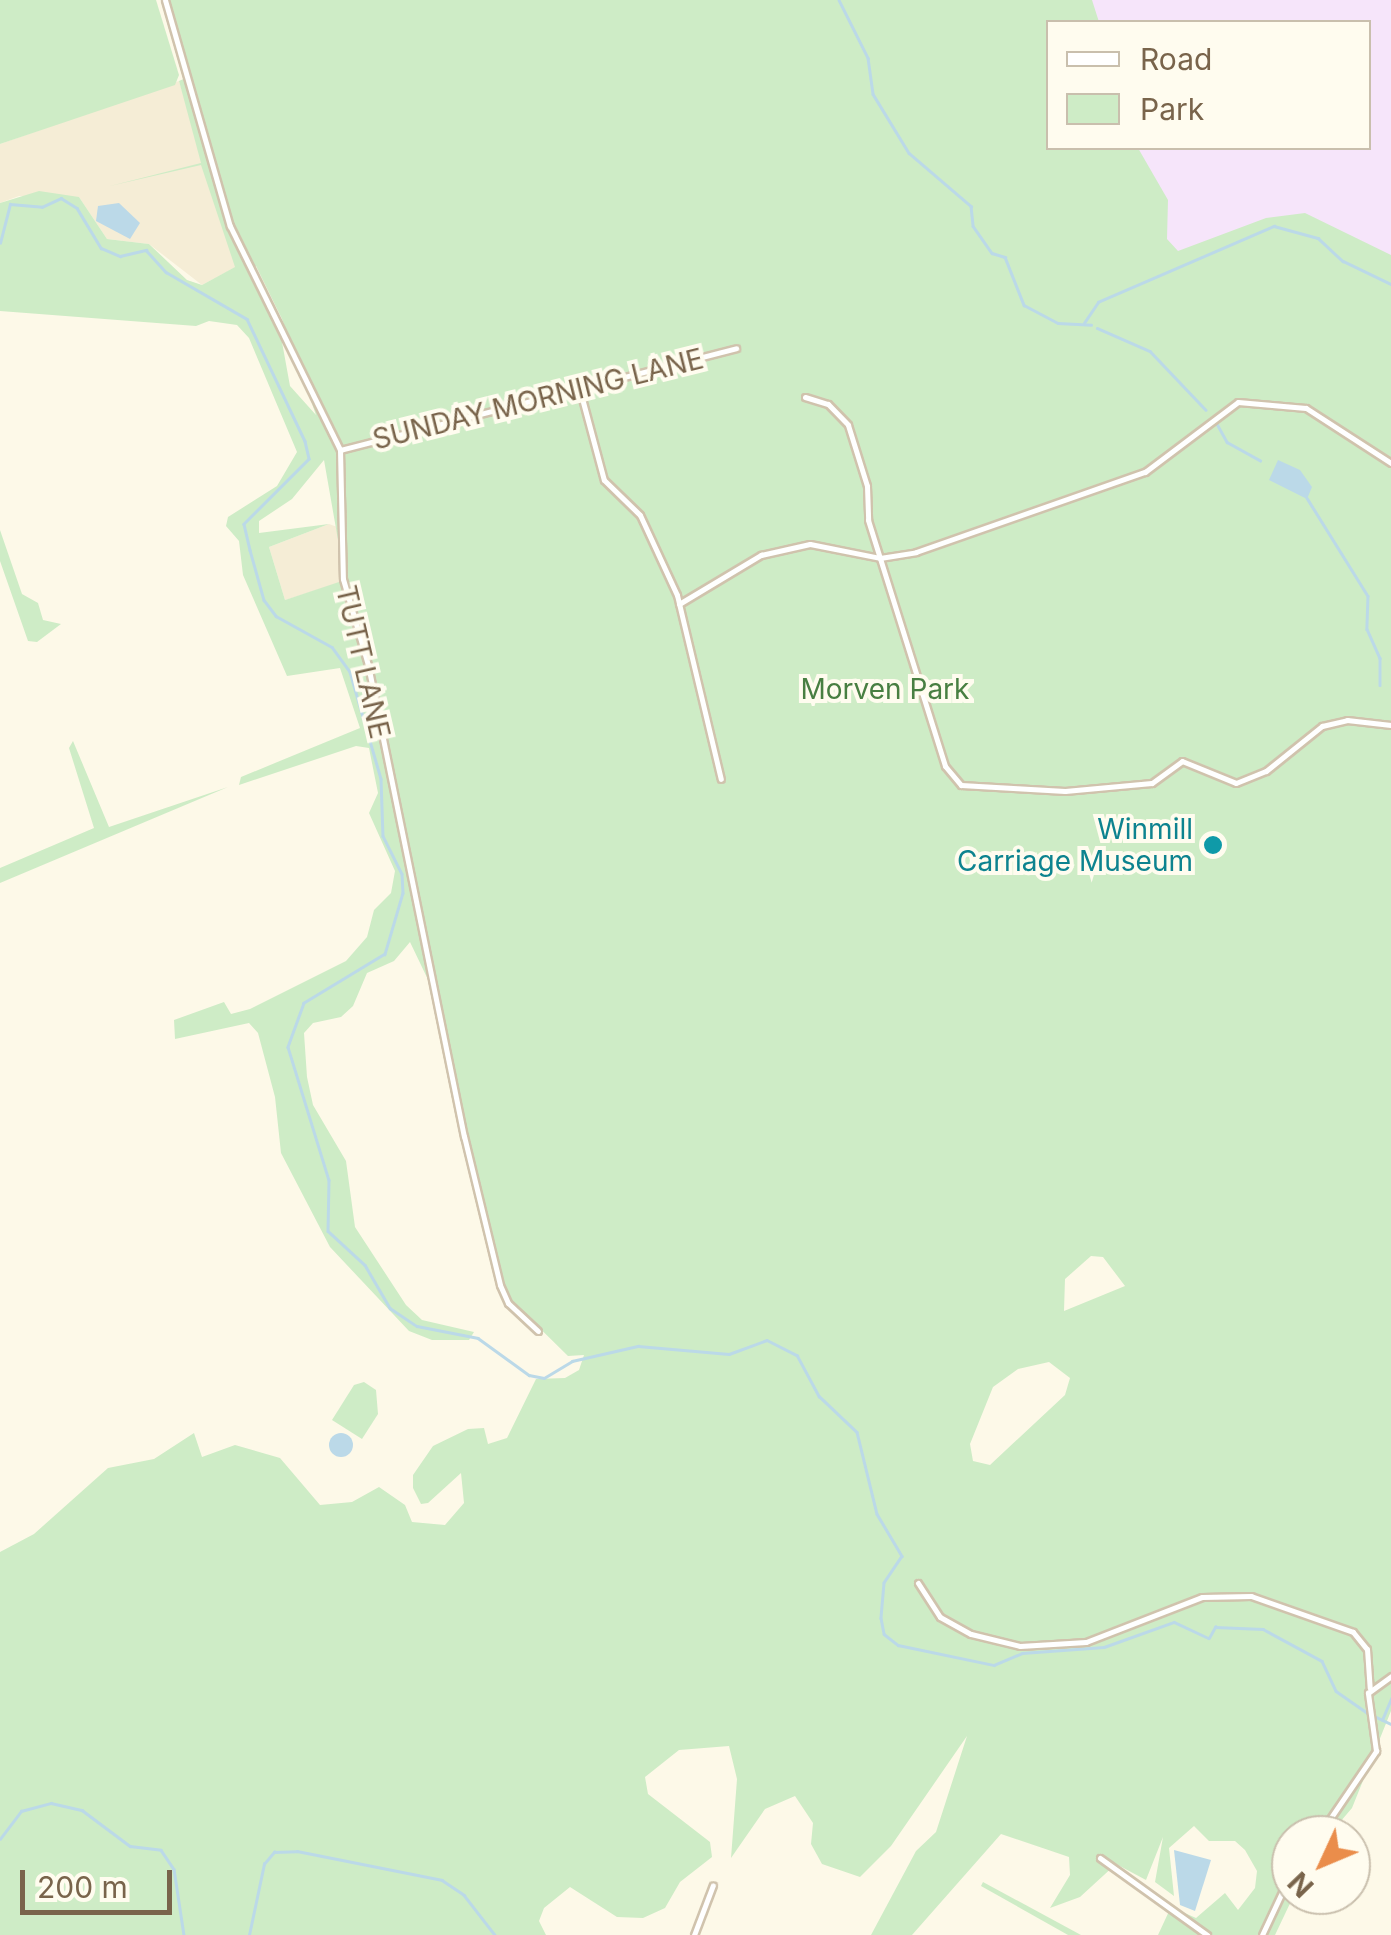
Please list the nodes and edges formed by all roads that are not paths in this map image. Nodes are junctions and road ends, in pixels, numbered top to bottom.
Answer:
1 (165, 0) edge
2 (736, 348) dead end
3 (579, 387) junction
4 (805, 397) dead end
5 (340, 450) junction
6 (1391, 463) edge
7 (880, 558) junction
8 (680, 604) junction
9 (1391, 725) edge
10 (721, 779) dead end
11 (538, 1331) dead end
12 (918, 1583) dead end
13 (1391, 1676) edge
14 (1370, 1688) junction
15 (1333, 1815) edge
16 (1100, 1858) dead end
17 (714, 1885) dead end
18 (694, 1935) edge
19 (1207, 1935) edge

1 - 5 street, TUTT LANE
2 - 3 street, SUNDAY MORNING LANE
3 - 5 street, SUNDAY MORNING LANE
3 - 8 street
4 - 7 street
5 - 11 street, TUTT LANE
6 - 7 street
7 - 8 street
7 - 9 street
8 - 10 street
12 - 14 street
13 - 14 street
14 - 15 street
16 - 19 street
17 - 18 street

